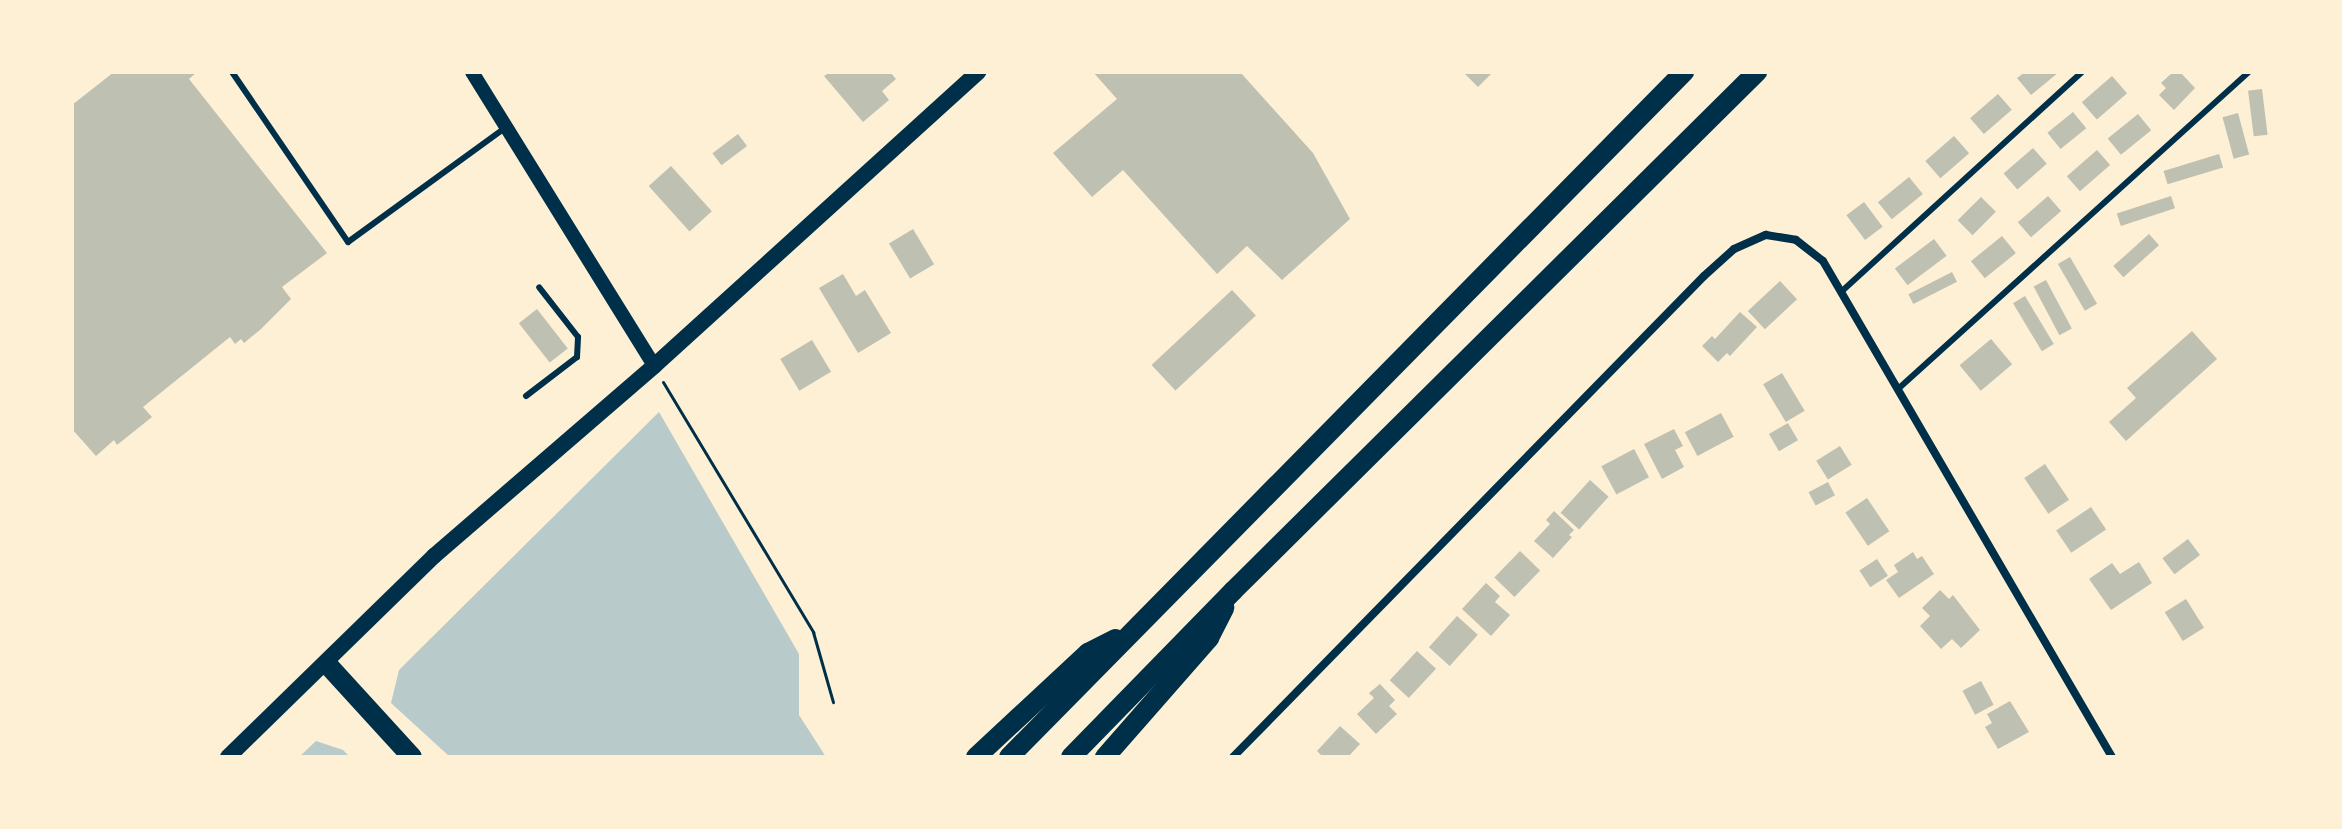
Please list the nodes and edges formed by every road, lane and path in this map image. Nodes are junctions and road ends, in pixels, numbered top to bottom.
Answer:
1 (232, 72) edge
2 (472, 72) edge
3 (978, 72) edge
4 (1684, 72) edge
5 (1757, 72) edge
6 (2082, 72) edge
7 (2249, 72) edge
8 (506, 127) junction
9 (539, 287) dead end
10 (1841, 292) junction
11 (654, 366) junction
12 (1898, 389) junction
13 (526, 396) dead end
14 (1233, 591) junction
15 (1133, 629) junction
16 (327, 664) junction
17 (833, 702) dead end
18 (228, 757) edge
19 (412, 757) edge
20 (976, 757) edge
21 (1009, 757) edge
22 (1071, 757) edge
23 (1105, 757) edge
24 (1233, 757) edge
25 (2112, 757) edge

1 - 8 lane
2 - 8 street
3 - 11 main road
4 - 15 highway
5 - 14 highway
6 - 10 lane
7 - 12 lane
8 - 11 street
9 - 13 lane
10 - 12 street
10 - 24 street
11 - 16 main road
11 - 17 path
12 - 25 street
14 - 22 highway
14 - 23 highway
15 - 20 highway
15 - 21 highway
16 - 18 main road
16 - 19 highway

